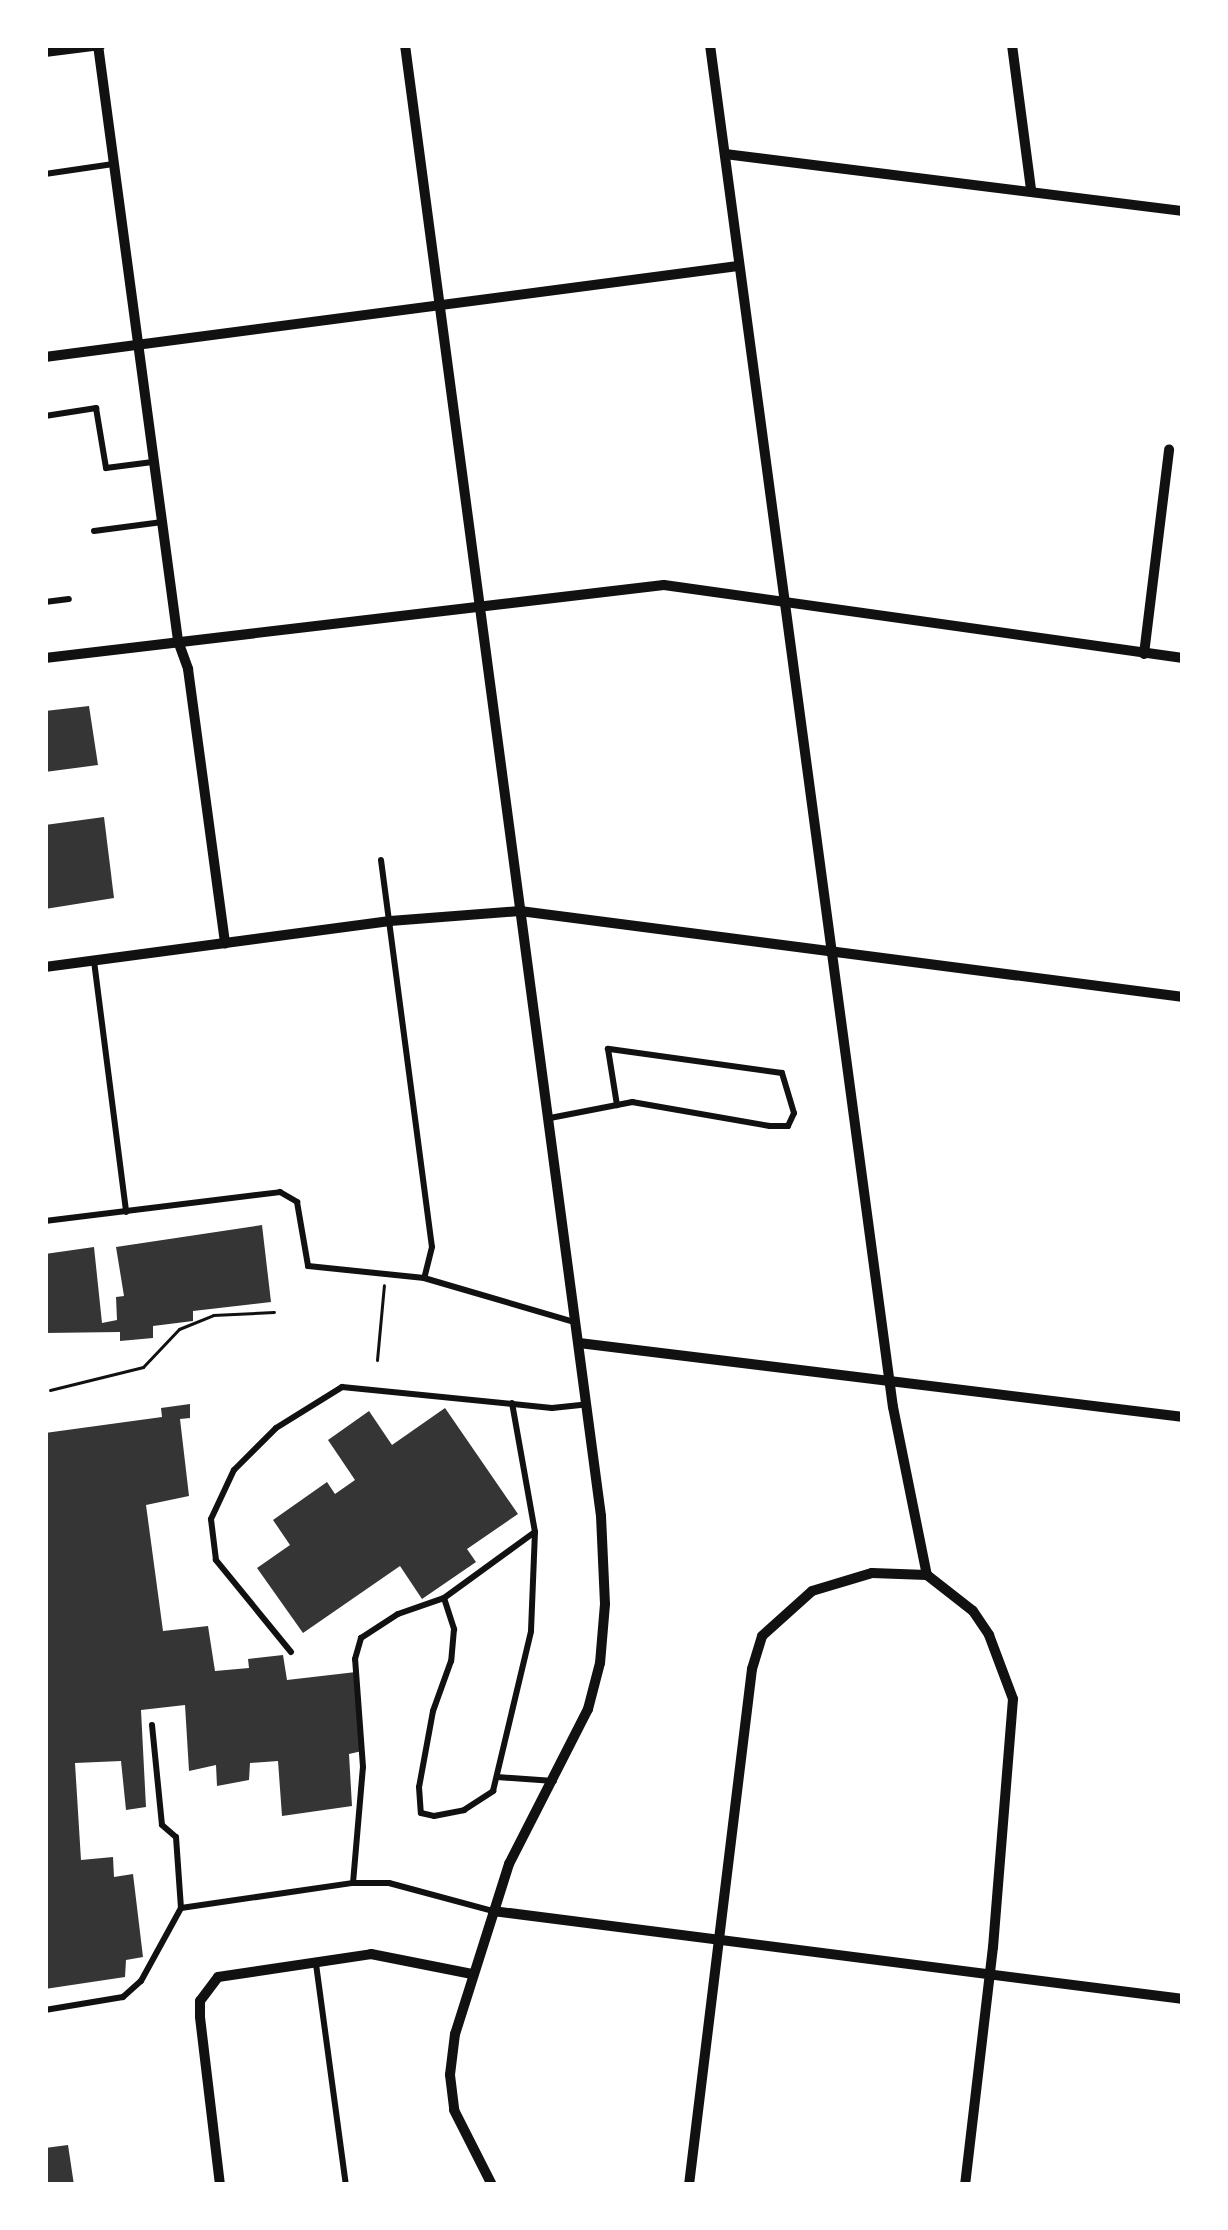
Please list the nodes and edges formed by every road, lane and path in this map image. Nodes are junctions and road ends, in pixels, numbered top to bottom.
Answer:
1 (99, 45) edge
2 (404, 45) edge
3 (710, 45) edge
4 (1012, 45) edge
5 (45, 52) edge
6 (724, 154) junction
7 (115, 164) junction
8 (45, 174) edge
9 (1031, 188) junction
10 (1183, 211) edge
11 (738, 266) junction
12 (440, 304) junction
13 (138, 346) junction
14 (45, 357) edge
15 (45, 416) edge
16 (1169, 450) dead end
17 (153, 462) junction
18 (162, 522) junction
19 (94, 531) dead end
20 (69, 599) dead end
21 (45, 602) edge
22 (784, 602) junction
23 (476, 603) junction
24 (178, 641) junction
25 (1144, 654) junction
26 (45, 658) edge
27 (1183, 658) edge
28 (381, 860) dead end
29 (520, 911) junction
30 (390, 921) junction
31 (225, 944) junction
32 (832, 952) junction
33 (94, 961) junction
34 (45, 967) edge
35 (1183, 997) edge
36 (617, 1105) junction
37 (547, 1119) junction
38 (126, 1212) junction
39 (45, 1222) edge
40 (386, 1272) junction
41 (424, 1278) junction
42 (274, 1312) dead end
43 (574, 1322) junction
44 (579, 1342) junction
45 (376, 1360) dead end
46 (890, 1380) junction
47 (50, 1390) dead end
48 (512, 1403) junction
49 (587, 1405) junction
50 (1183, 1417) edge
51 (535, 1532) junction
52 (927, 1575) junction
53 (444, 1598) junction
54 (290, 1652) dead end
55 (152, 1725) dead end
56 (497, 1778) junction
57 (554, 1781) junction
58 (353, 1882) junction
59 (182, 1909) junction
60 (493, 1912) junction
61 (718, 1942) junction
62 (316, 1960) junction
63 (472, 1973) junction
64 (990, 1976) junction
65 (1183, 1999) edge
66 (45, 2010) edge
67 (220, 2185) edge
68 (346, 2185) edge
69 (492, 2185) edge
70 (689, 2185) edge
71 (965, 2185) edge

1 - 5 street
1 - 7 street
2 - 12 street
3 - 6 street
4 - 9 street
6 - 9 street
6 - 11 street
7 - 8 lane
7 - 13 street
9 - 10 street
11 - 12 street
11 - 22 street
12 - 13 street
12 - 23 street
13 - 14 street
13 - 17 street
15 - 17 lane
16 - 25 street
17 - 18 street
18 - 19 lane
18 - 24 street
20 - 21 lane
22 - 23 street
22 - 25 street
22 - 32 street
23 - 24 street
23 - 29 street
24 - 26 street
24 - 31 street
25 - 27 street
28 - 30 lane
29 - 30 street
29 - 32 street
29 - 37 street
30 - 31 street
30 - 41 lane
31 - 33 street
32 - 35 street
32 - 46 street
33 - 34 street
33 - 38 lane
36 - 36 lane
36 - 37 lane
37 - 43 street
38 - 39 lane
38 - 40 lane
40 - 41 lane
40 - 45 path
41 - 43 lane
42 - 47 path
43 - 44 street
44 - 46 street
44 - 49 street
46 - 50 street
46 - 52 street
48 - 49 lane
48 - 51 lane
48 - 54 lane
49 - 57 street
51 - 53 lane
51 - 56 lane
52 - 61 street
52 - 64 street
53 - 56 lane
53 - 58 lane
55 - 59 lane
56 - 57 lane
57 - 60 street
58 - 59 lane
58 - 60 lane
59 - 66 lane
60 - 61 street
60 - 63 street
61 - 64 street
61 - 70 street
62 - 63 street
62 - 67 street
62 - 68 lane
63 - 69 street
64 - 65 street
64 - 71 street

